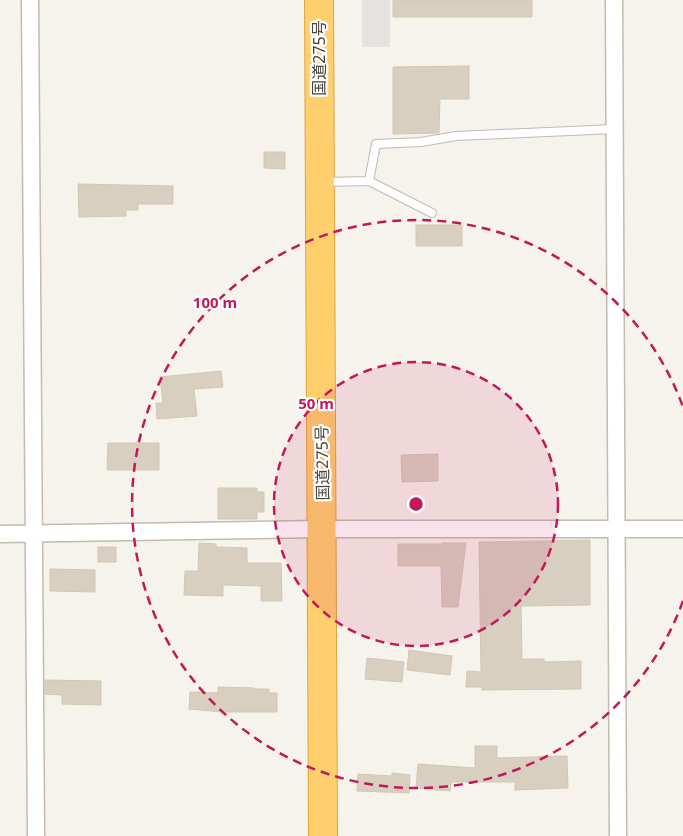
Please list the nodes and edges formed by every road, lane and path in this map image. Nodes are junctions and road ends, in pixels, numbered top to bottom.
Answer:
1 (30, 0) edge
2 (319, 0) edge
3 (614, 0) edge
4 (615, 129) junction
5 (369, 181) junction
6 (319, 182) junction
7 (432, 213) dead end
8 (617, 528) junction
9 (322, 529) junction
10 (683, 529) edge
11 (0, 534) edge
12 (35, 534) junction
13 (36, 836) edge
14 (323, 836) edge
15 (618, 836) edge

1 - 12 street
2 - 6 highway, 国道275号
3 - 4 street
4 - 5 lane
4 - 8 street
5 - 6 lane
5 - 7 lane
6 - 9 highway, 国道275号
8 - 9 street
8 - 10 street
8 - 15 street
9 - 12 street
9 - 14 highway, 国道275号
11 - 12 street
12 - 13 street

